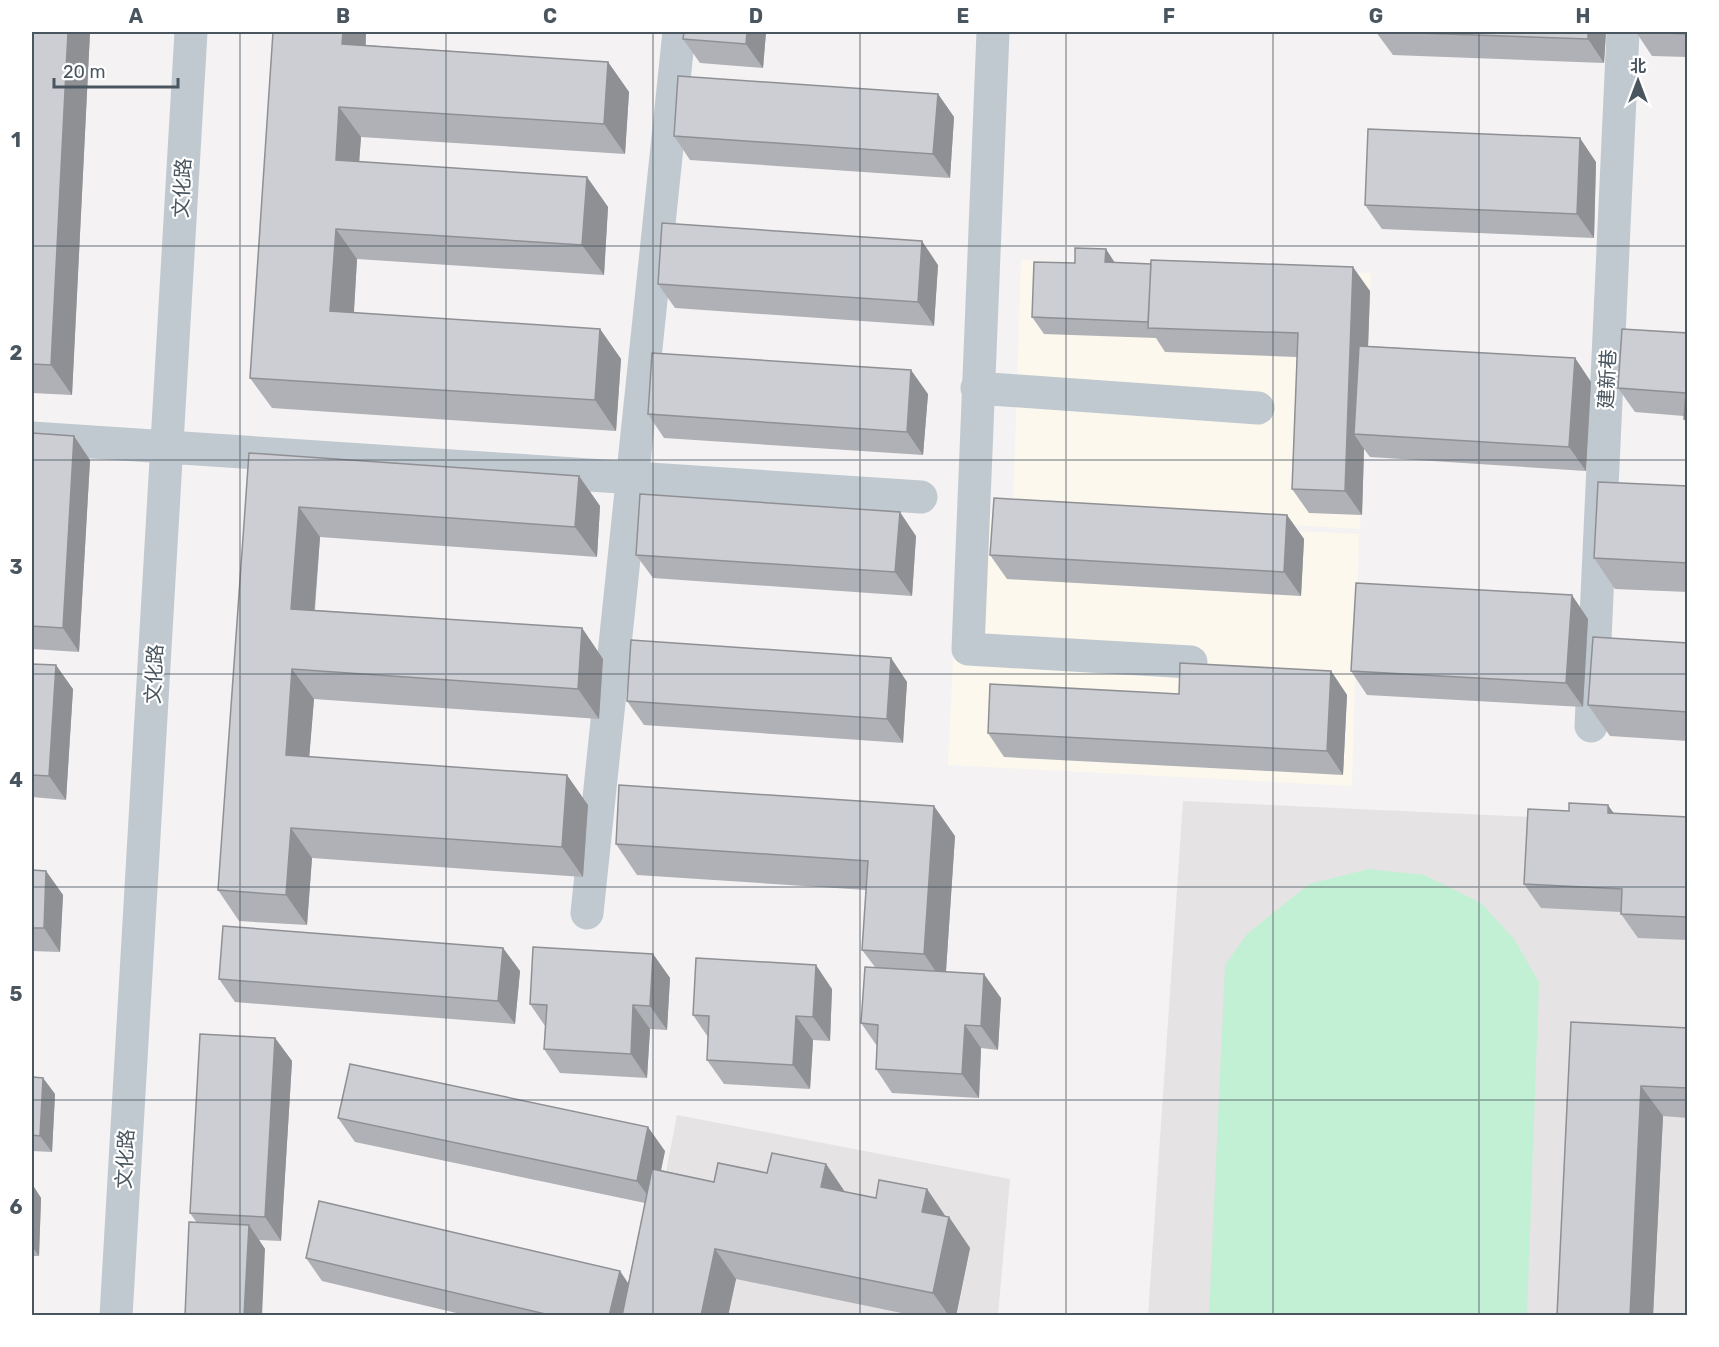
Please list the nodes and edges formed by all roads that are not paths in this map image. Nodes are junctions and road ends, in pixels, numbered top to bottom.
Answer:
1 (190, 32) edge
2 (679, 32) edge
3 (993, 32) edge
4 (1623, 32) edge
5 (977, 388) junction
6 (1258, 408) dead end
7 (32, 438) edge
8 (167, 446) junction
9 (631, 478) junction
10 (921, 497) dead end
11 (1191, 662) edge
12 (1591, 726) edge
13 (587, 913) dead end
14 (116, 1316) edge

1 - 8 street, 文化路
2 - 9 street
3 - 5 street
4 - 12 street, 建新巷
5 - 6 street
5 - 11 street
7 - 8 street
8 - 9 street
8 - 14 street, 文化路
9 - 10 street
9 - 13 street

